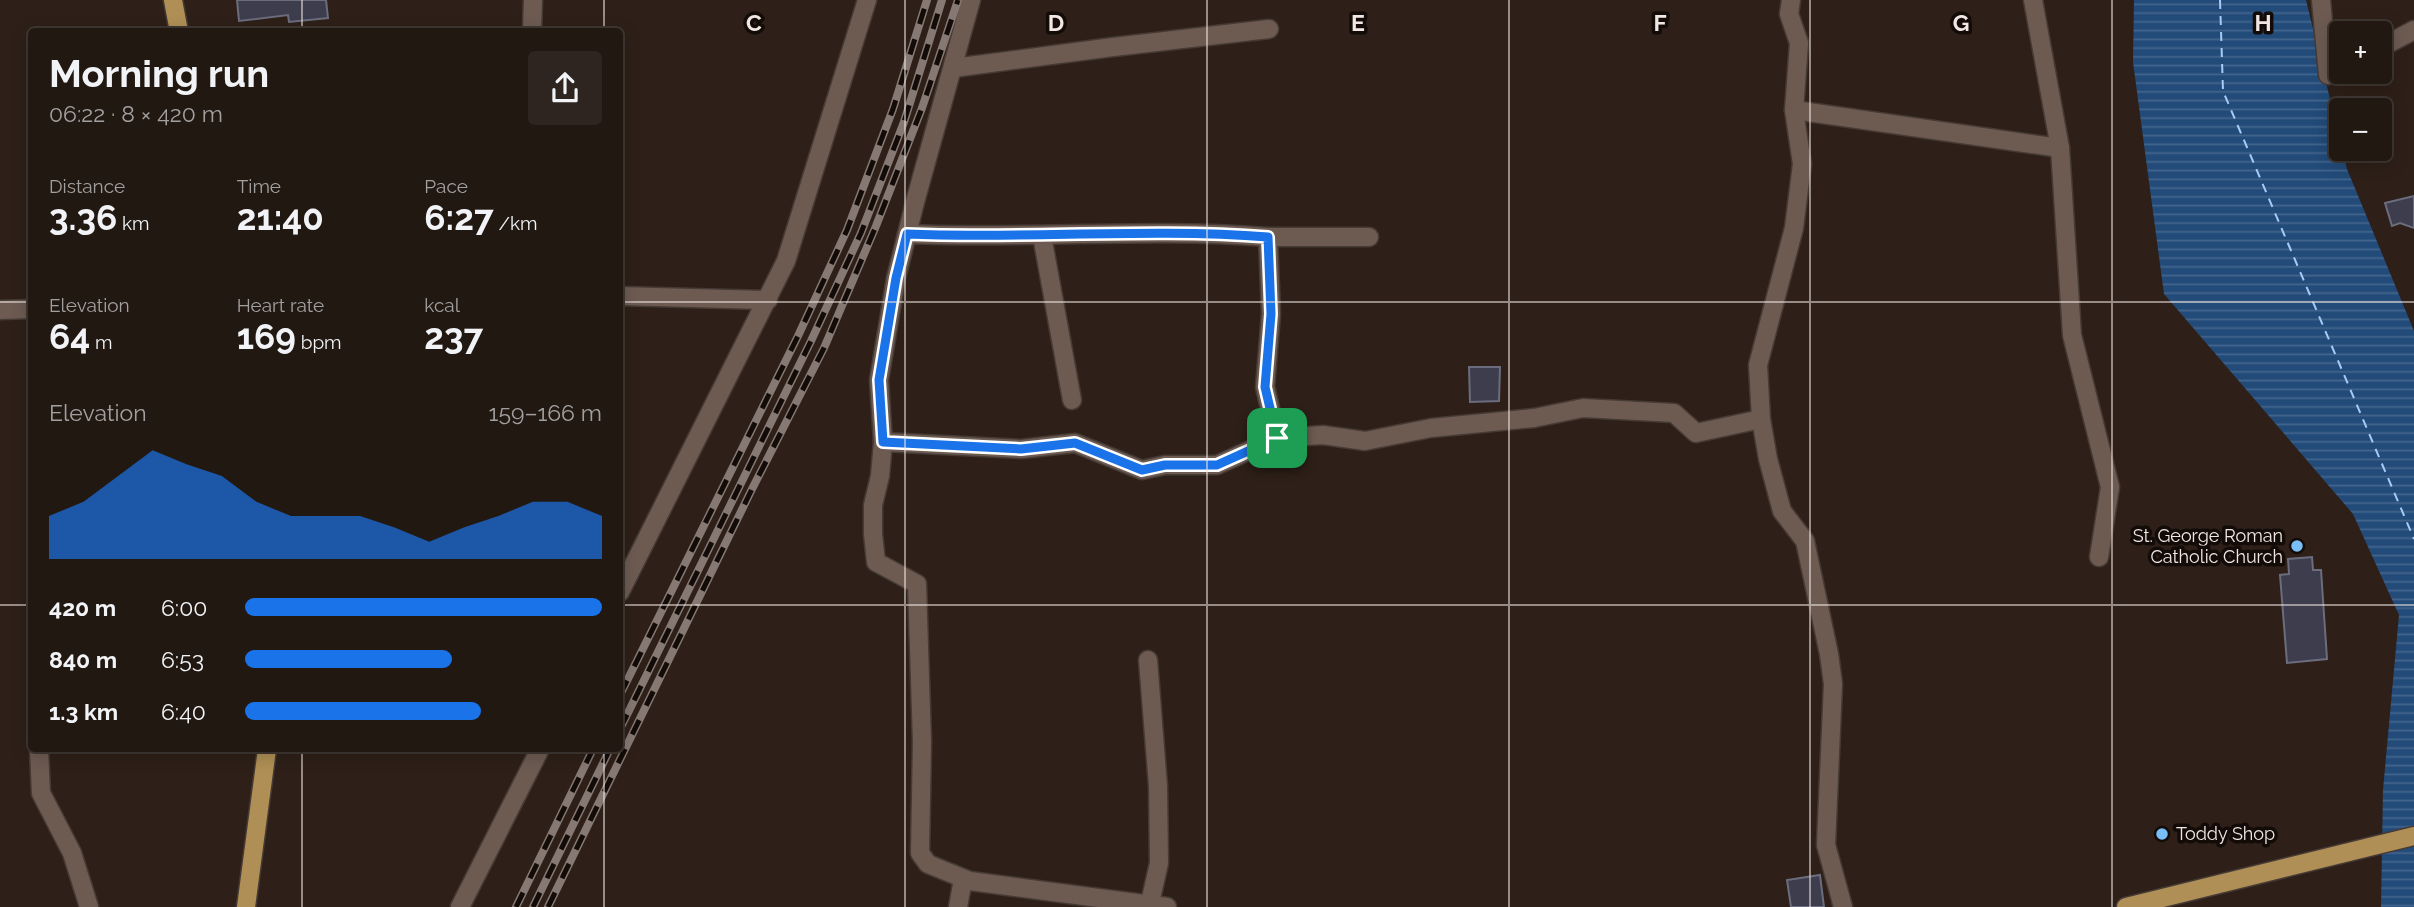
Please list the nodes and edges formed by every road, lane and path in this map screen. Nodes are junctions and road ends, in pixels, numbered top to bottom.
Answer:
1 (173, 0) edge
2 (533, 0) edge
3 (867, 0) edge
4 (971, 0) edge
5 (1791, 0) edge
6 (2033, 0) edge
7 (2321, 0) edge
8 (178, 28) edge
9 (533, 28) edge
10 (1269, 29) dead end
11 (2414, 30) edge
12 (2392, 42) edge
13 (953, 68) junction
14 (2329, 74) edge
15 (1794, 110) junction
16 (2060, 148) junction
17 (907, 234) junction
18 (1042, 236) junction
19 (1268, 237) junction
20 (1368, 237) dead end
21 (623, 296) edge
22 (768, 300) junction
23 (28, 309) edge
24 (0, 310) edge
25 (1072, 400) dead end
26 (1761, 419) junction
27 (1277, 438) junction
28 (883, 442) junction
29 (2099, 557) dead end
30 (623, 586) edge
31 (1148, 660) dead end
32 (39, 752) edge
33 (267, 752) edge
34 (538, 752) edge
35 (2414, 836) edge
36 (963, 879) junction
37 (1158, 905) edge
38 (89, 907) edge
39 (246, 907) edge
40 (460, 907) edge
41 (958, 907) edge
42 (1843, 907) edge
43 (2126, 907) edge

1 - 8 main road
2 - 9 street
3 - 22 street
4 - 13 street
5 - 15 street
6 - 16 street
7 - 14 street
10 - 13 street
11 - 12 street
13 - 17 street
15 - 16 street
15 - 26 street
16 - 29 street
17 - 18 street
17 - 28 street
18 - 19 street
18 - 25 street
19 - 20 street
19 - 27 street
21 - 22 street
22 - 30 street
23 - 24 street
26 - 27 street
26 - 42 street
27 - 28 street
28 - 36 street
31 - 37 street
32 - 38 street
33 - 39 main road
34 - 40 street
35 - 43 main road
36 - 37 street
36 - 41 street

